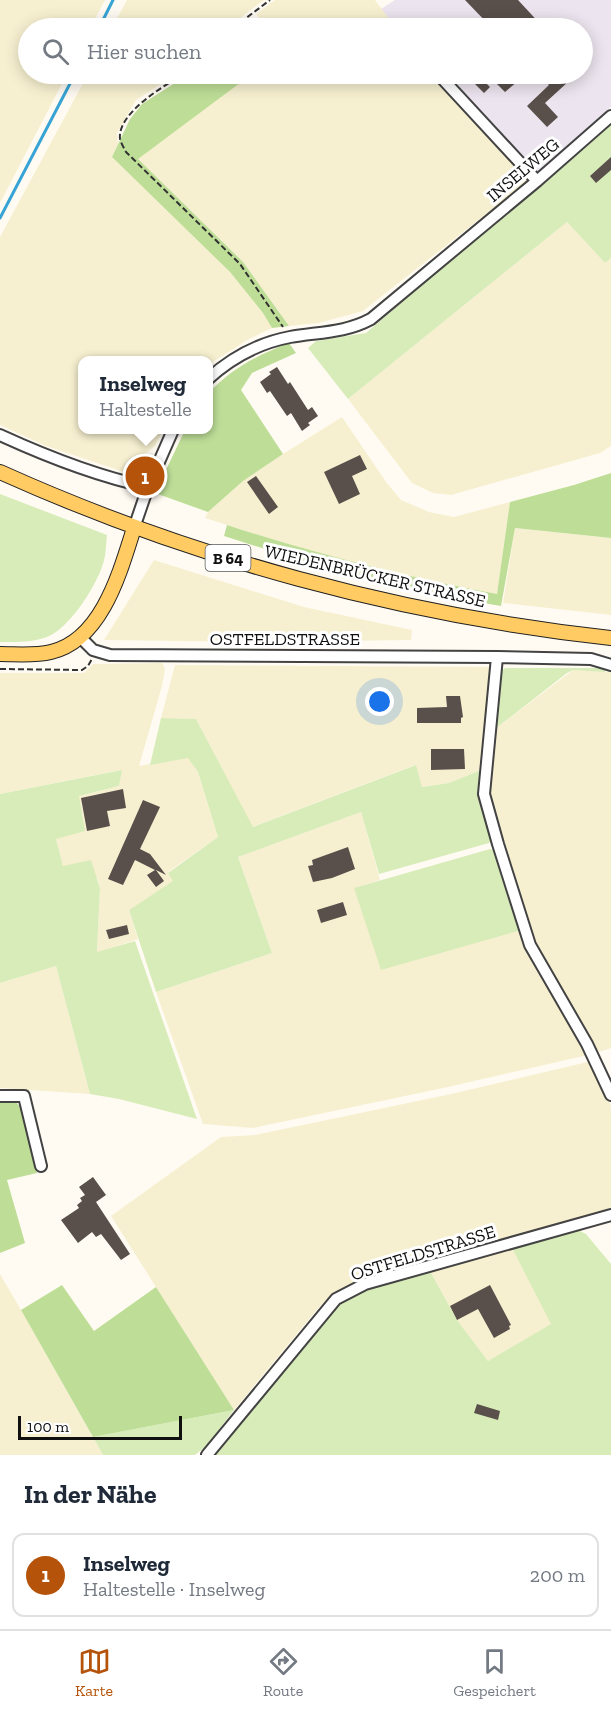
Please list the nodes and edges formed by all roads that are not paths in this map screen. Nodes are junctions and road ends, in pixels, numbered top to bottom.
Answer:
1 (447, 84) edge
2 (611, 116) edge
3 (537, 181) junction
4 (213, 375) edge
5 (171, 434) edge
6 (0, 435) edge
7 (1, 473) edge
8 (148, 487) junction
9 (135, 528) junction
10 (80, 637) junction
11 (611, 638) edge
12 (0, 654) edge
13 (498, 657) junction
14 (611, 664) edge
15 (611, 1095) edge
16 (0, 1096) edge
17 (41, 1166) dead end
18 (611, 1215) edge
19 (207, 1455) edge

1 - 3 street
2 - 3 street, INSELWEG
3 - 4 street, INSELWEG
5 - 8 street
6 - 8 street
7 - 9 main road, WIEDENBRÜCKER STRASSE / B 64
8 - 9 street
9 - 10 main road
9 - 11 main road, WIEDENBRÜCKER STRASSE / B 64
10 - 12 main road
10 - 13 street, OSTFELDSTRASSE
13 - 14 street, OSTFELDSTRASSE
13 - 15 street
16 - 17 street
18 - 19 street, OSTFELDSTRASSE

